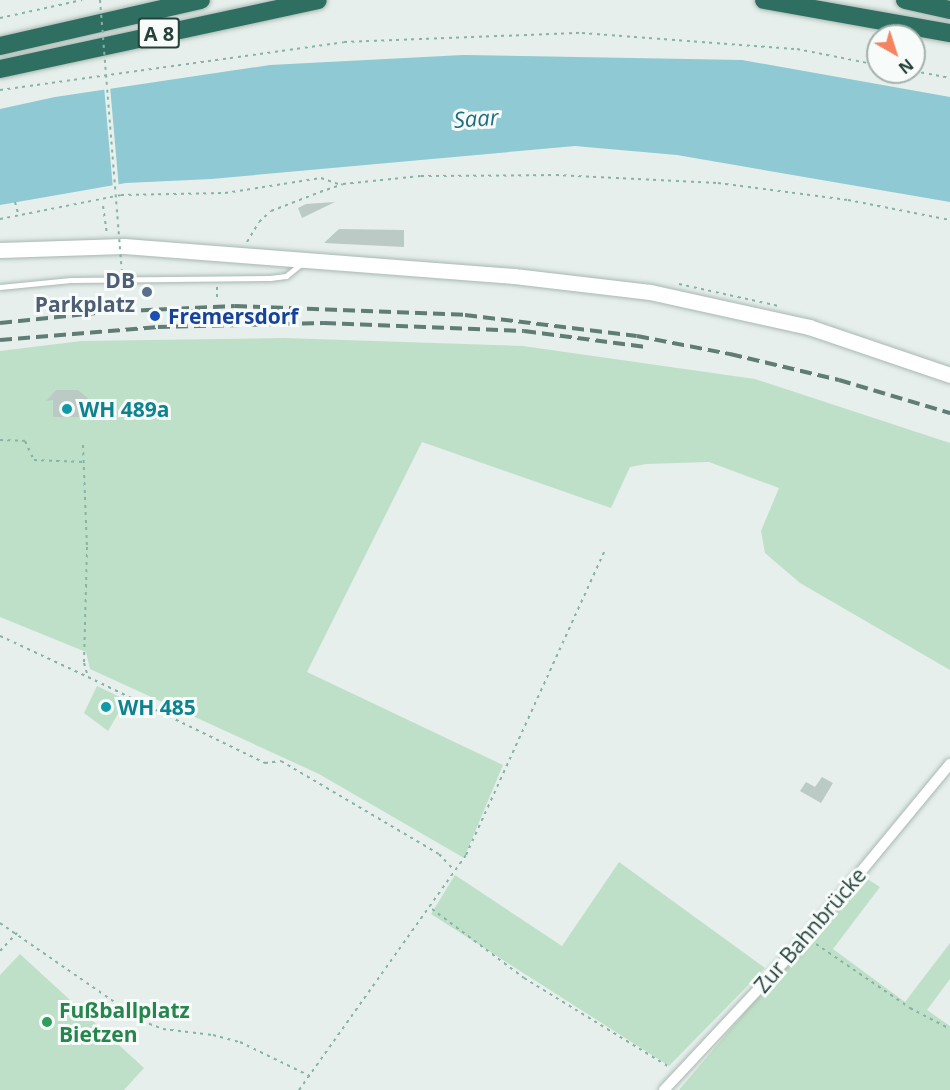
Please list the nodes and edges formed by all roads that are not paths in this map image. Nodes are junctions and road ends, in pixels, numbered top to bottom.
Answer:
1 (201, 0) edge
2 (318, 0) edge
3 (764, 0) edge
4 (905, 0) edge
5 (950, 10) edge
6 (950, 33) edge
7 (0, 46) edge
8 (0, 69) edge
9 (0, 250) edge
10 (304, 260) junction
11 (0, 287) edge
12 (950, 375) edge
13 (950, 764) edge
14 (664, 1090) edge

1 - 7 highway, A 8
2 - 8 highway, A 8
3 - 6 highway
4 - 5 highway
9 - 10 main road
10 - 11 lane
10 - 12 main road
13 - 14 street, Zur Bahnbrücke

